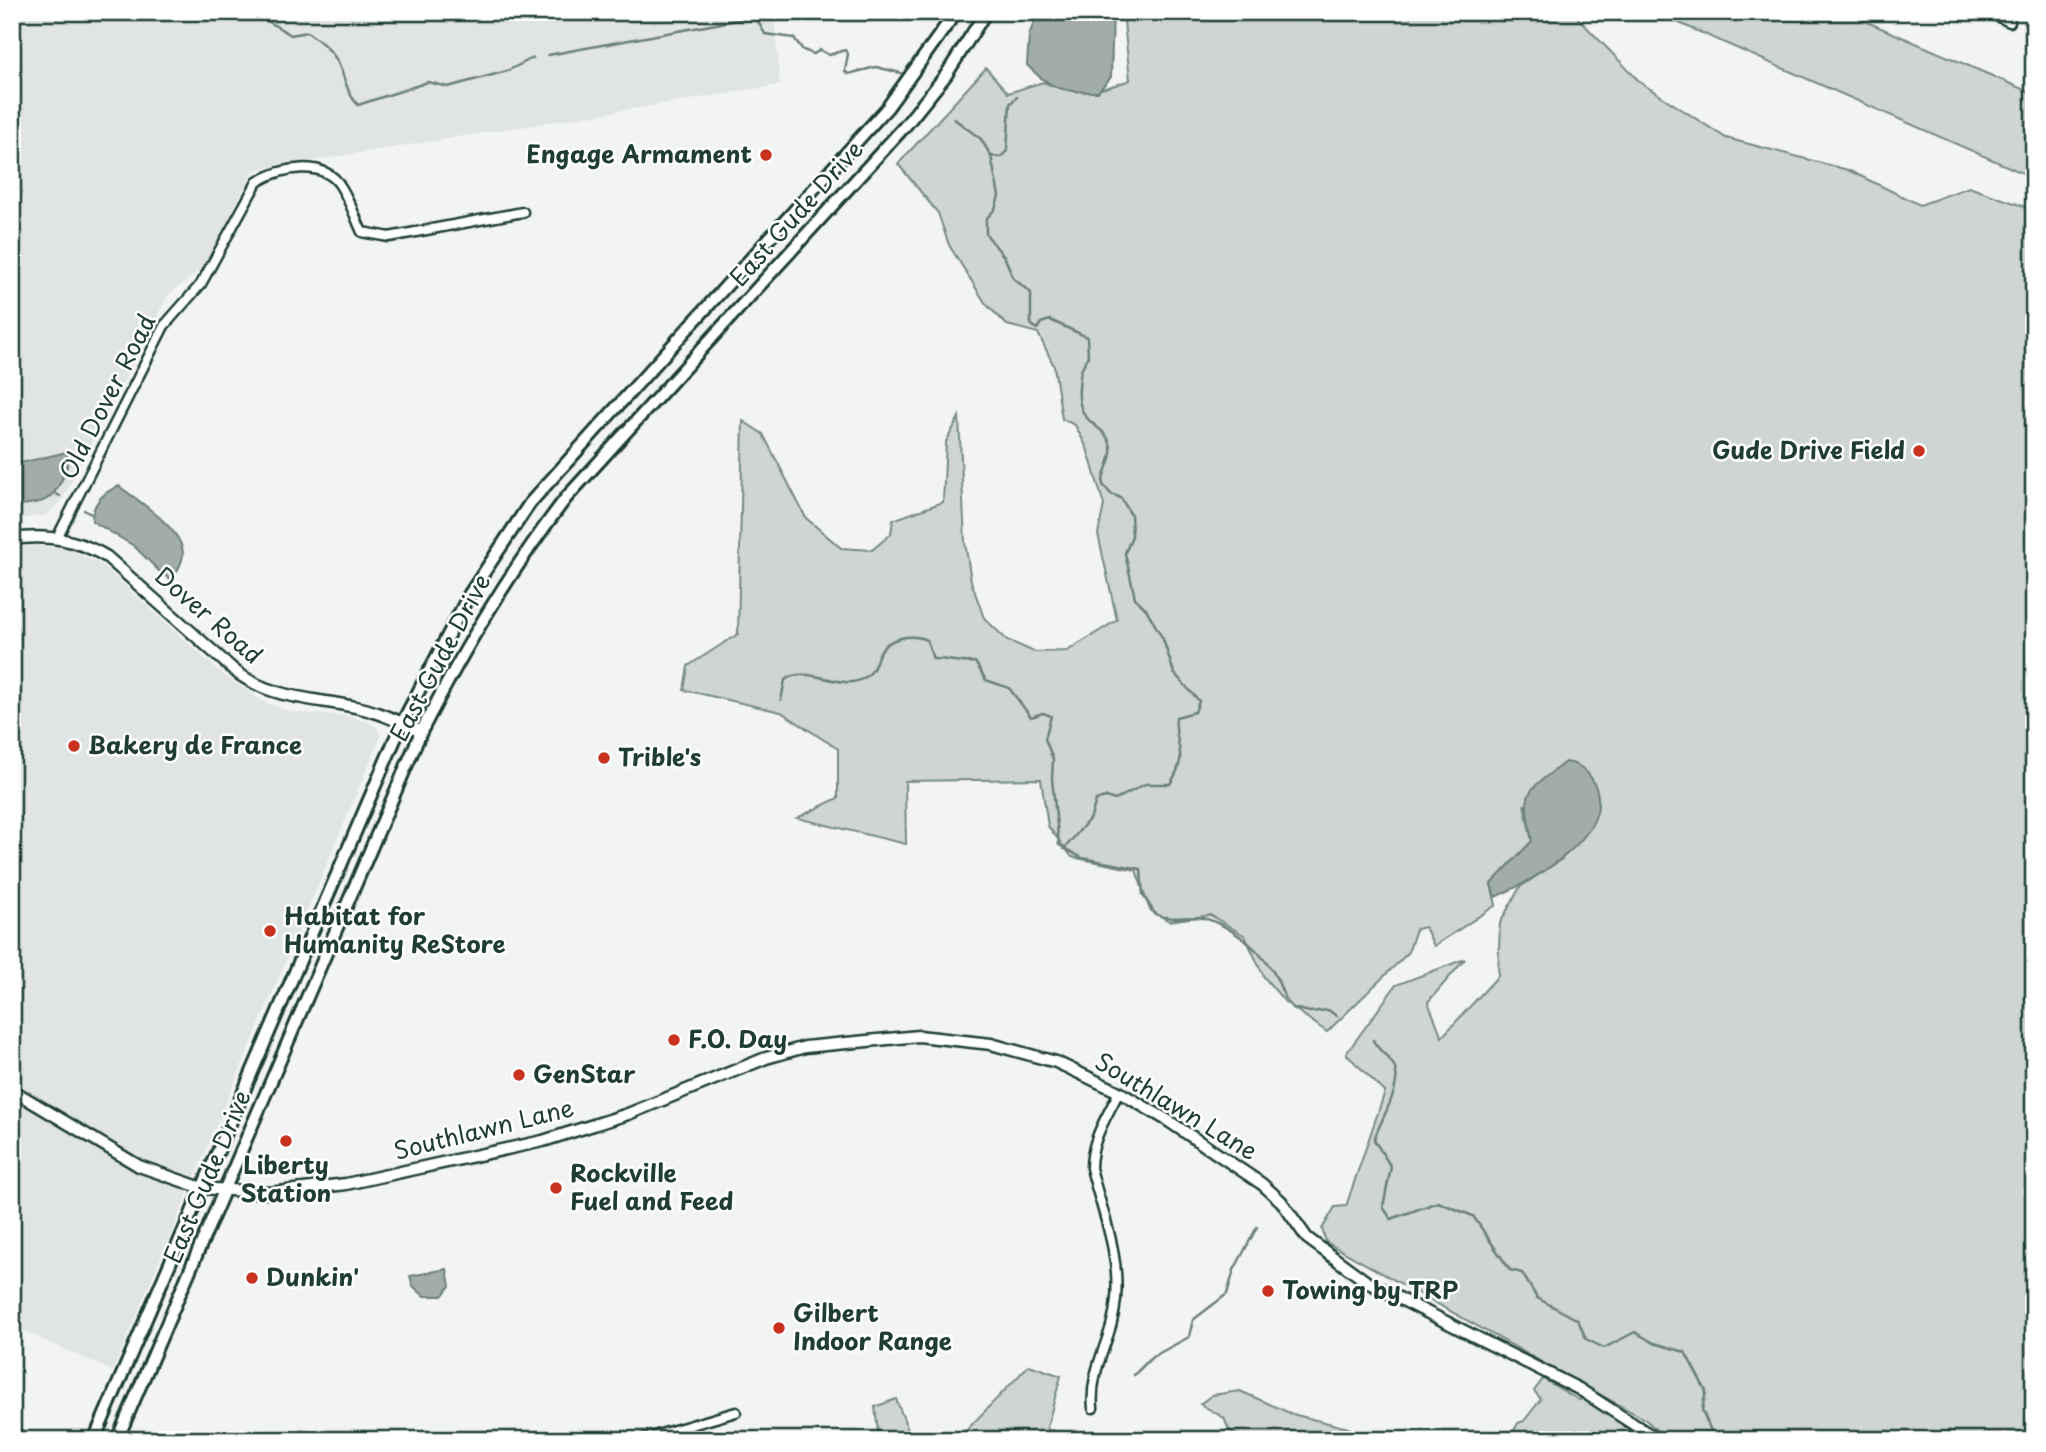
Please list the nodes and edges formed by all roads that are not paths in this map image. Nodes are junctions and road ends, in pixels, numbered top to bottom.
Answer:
1 (956, 12) edge
2 (986, 12) edge
3 (1987, 12) edge
4 (2010, 22) dead end
5 (523, 212) dead end
6 (57, 538) junction
7 (12, 539) edge
8 (402, 723) junction
9 (421, 732) junction
10 (12, 1090) edge
11 (1119, 1092) junction
12 (202, 1188) junction
13 (226, 1191) junction
14 (1093, 1408) dead end
15 (736, 1412) dead end
16 (94, 1440) edge
17 (117, 1440) edge
18 (640, 1440) edge
19 (1658, 1440) edge

1 - 8 main road, East Gude Drive
2 - 9 main road, East Gude Drive
3 - 4 street
5 - 6 street, Old Dover Road
6 - 7 street, Dover Road
6 - 8 street, Dover Road
8 - 9 street, Dover Road
8 - 12 main road, East Gude Drive
9 - 13 main road, East Gude Drive
10 - 12 street, Southlawn Lane
11 - 13 street, Southlawn Lane
11 - 14 street
11 - 19 street, Southlawn Lane
12 - 13 street, Southlawn Lane
12 - 16 main road, East Gude Drive
13 - 17 main road, East Gude Drive
15 - 18 street

